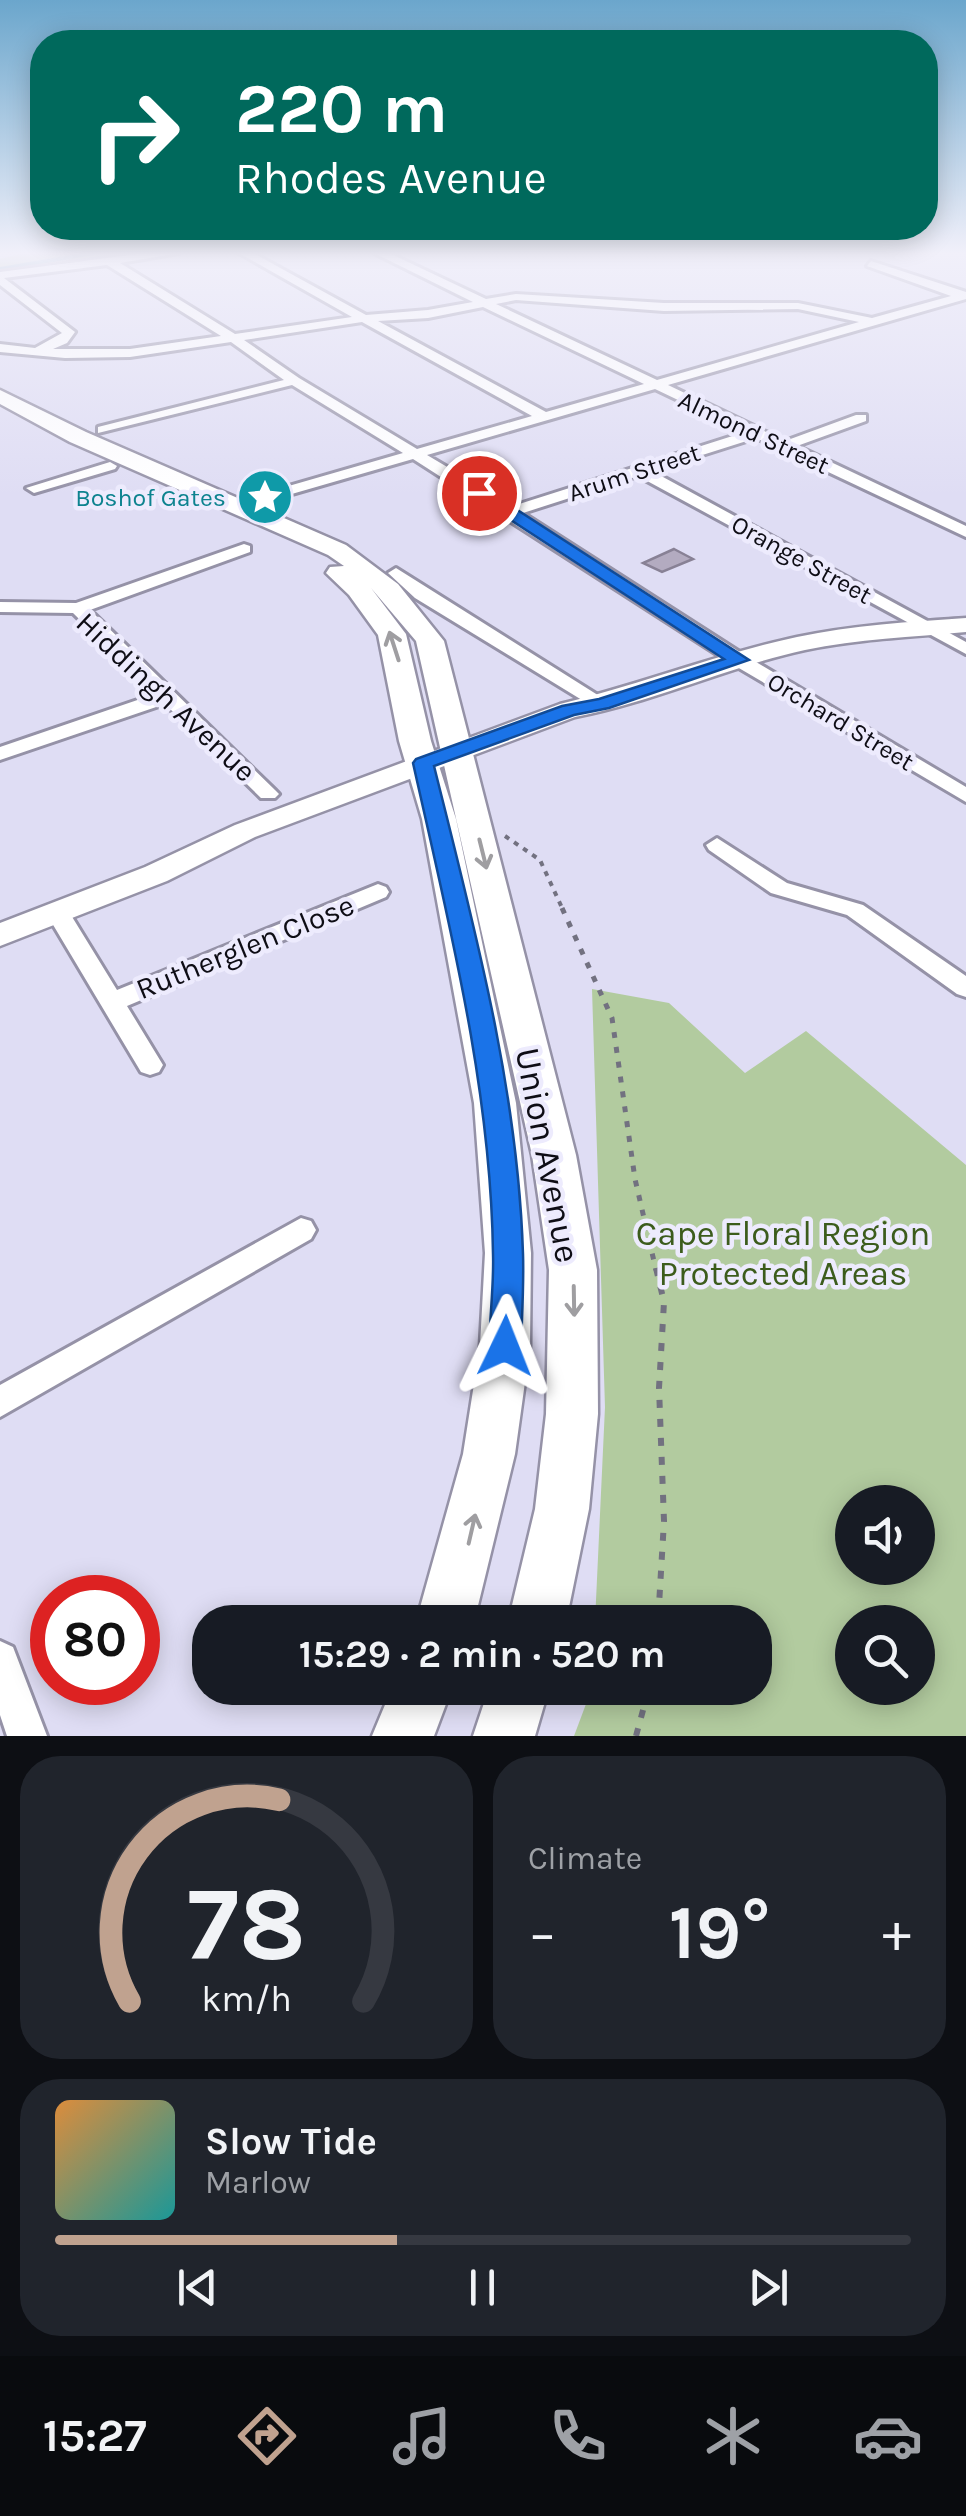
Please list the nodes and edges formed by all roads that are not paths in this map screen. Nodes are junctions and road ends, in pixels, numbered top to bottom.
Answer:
1 (67, 334) edge
2 (227, 334) edge
3 (264, 334) edge
4 (389, 334) edge
5 (549, 334) edge
6 (836, 334) edge
7 (235, 339) junction
8 (1, 348) edge
9 (37, 352) junction
10 (294, 381) junction
11 (653, 385) junction
12 (0, 396) edge
13 (0, 412) edge
14 (543, 416) junction
15 (861, 418) dead end
16 (103, 430) dead end
17 (756, 433) junction
18 (784, 446) junction
19 (415, 454) junction
20 (110, 466) junction
21 (638, 470) junction
22 (34, 488) dead end
23 (259, 499) dead end
24 (512, 512) junction
25 (966, 532) edge
26 (244, 549) dead end
27 (396, 573) dead end
28 (0, 607) edge
29 (78, 608) junction
30 (966, 625) edge
31 (926, 628) junction
32 (966, 648) edge
33 (739, 660) junction
34 (168, 696) junction
35 (602, 704) junction
36 (0, 754) edge
37 (442, 766) junction
38 (268, 794) dead end
39 (966, 796) edge
40 (717, 846) dead end
41 (378, 892) dead end
42 (58, 913) junction
43 (0, 936) edge
44 (966, 988) edge
45 (112, 1002) junction
46 (150, 1065) dead end
47 (301, 1230) dead end
48 (0, 1402) edge
49 (449, 1605) edge
50 (541, 1605) edge
51 (0, 1660) edge
52 (415, 1705) edge
53 (514, 1705) edge
54 (27, 1736) edge
55 (403, 1736) edge
56 (504, 1736) edge

1 - 9 street
2 - 7 street, Orchard Street
3 - 7 street
4 - 14 street
5 - 11 street, Almond Street
6 - 11 street
7 - 9 street
7 - 10 street, Orchard Street
8 - 9 street
10 - 16 street
10 - 19 street, Orchard Street
11 - 14 street
11 - 17 street, Almond Street
12 - 37 highway
13 - 20 highway
14 - 19 street
15 - 18 street
17 - 18 street, Almond Street
17 - 21 street, Arum Street
18 - 25 street, Almond Street
19 - 23 street
19 - 24 street, Orchard Street
20 - 22 street
37 -> 20 highway
21 - 24 street, Arum Street
21 - 31 street, Orange Street
24 - 33 street, Orchard Street
26 - 29 street
27 - 35 street
28 - 29 street, Hiddingh Avenue
29 - 34 street, Hiddingh Avenue
30 - 31 main road
31 - 32 street, Orange Street
31 - 33 main road
33 - 35 main road
33 - 39 street, Orchard Street
34 - 36 street
34 - 38 street, Hiddingh Avenue
35 - 37 main road
37 - 42 main road
49 -> 37 highway, Union Avenue
37 -> 50 highway, Union Avenue
40 - 44 street
41 - 45 street, Rutherglen Close
42 - 43 main road
42 - 45 street
45 - 46 street
47 - 48 street
51 - 54 street
52 - 55 highway
53 - 56 highway

